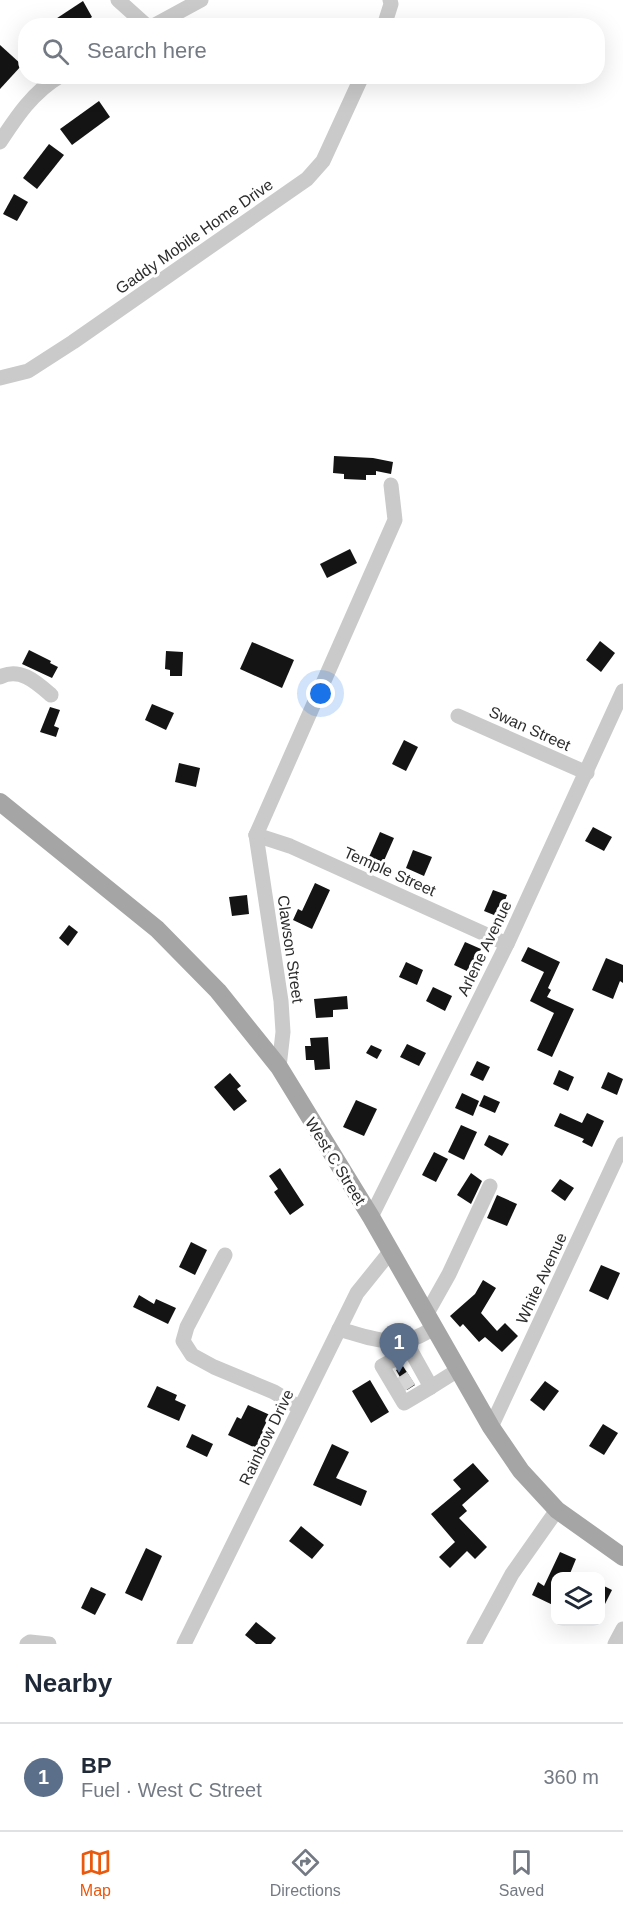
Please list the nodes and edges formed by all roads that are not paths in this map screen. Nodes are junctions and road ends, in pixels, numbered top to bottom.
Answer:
1 (118, 0) edge
2 (201, 0) edge
3 (390, 0) edge
4 (138, 18) edge
5 (168, 18) edge
6 (387, 18) edge
7 (47, 84) edge
8 (358, 84) edge
9 (0, 142) edge
10 (0, 378) edge
11 (391, 485) dead end
12 (0, 677) edge
13 (623, 692) edge
14 (51, 695) dead end
15 (458, 716) dead end
16 (587, 773) junction
17 (0, 802) edge
18 (256, 835) junction
19 (507, 944) junction
20 (279, 1067) junction
21 (623, 1144) edge
22 (490, 1186) dead end
23 (371, 1217) junction
24 (390, 1252) junction
25 (225, 1255) dead end
26 (430, 1321) junction
27 (339, 1329) junction
28 (408, 1346) junction
29 (458, 1370) junction
30 (407, 1381) junction
31 (431, 1387) junction
32 (300, 1408) junction
33 (491, 1427) junction
34 (557, 1510) junction
35 (623, 1557) edge
36 (623, 1629) edge
37 (27, 1644) edge
38 (49, 1644) edge
39 (184, 1644) edge
40 (474, 1644) edge
41 (615, 1644) edge

1 - 4 street
2 - 5 street
3 - 6 street
7 - 9 street
8 - 10 street, Gaddy Mobile Home Drive
11 - 18 street
12 - 14 street
13 - 16 street, Arlene Avenue
15 - 16 street, Swan Street
16 - 19 street, Arlene Avenue
17 - 20 main road, West C Street
18 - 19 street, Temple Street
18 - 20 street, Clawson Street
19 - 23 street, Arlene Avenue
20 - 23 main road, West C Street
21 - 33 street, White Avenue
22 - 26 street
23 - 24 main road, West C Street
24 - 26 main road, West C Street
24 - 27 street, Rainbow Drive
25 - 32 street
26 - 28 street
26 - 29 main road, West C Street
27 - 28 street
27 - 32 street, Rainbow Drive
28 - 30 street
28 - 30 street
29 - 31 street
29 - 33 main road, West C Street
30 - 31 street
30 - 31 street
32 - 39 street, Rainbow Drive
33 - 34 main road, West C Street
34 - 35 main road, West C Street
34 - 40 street
36 - 41 street
37 - 38 street

